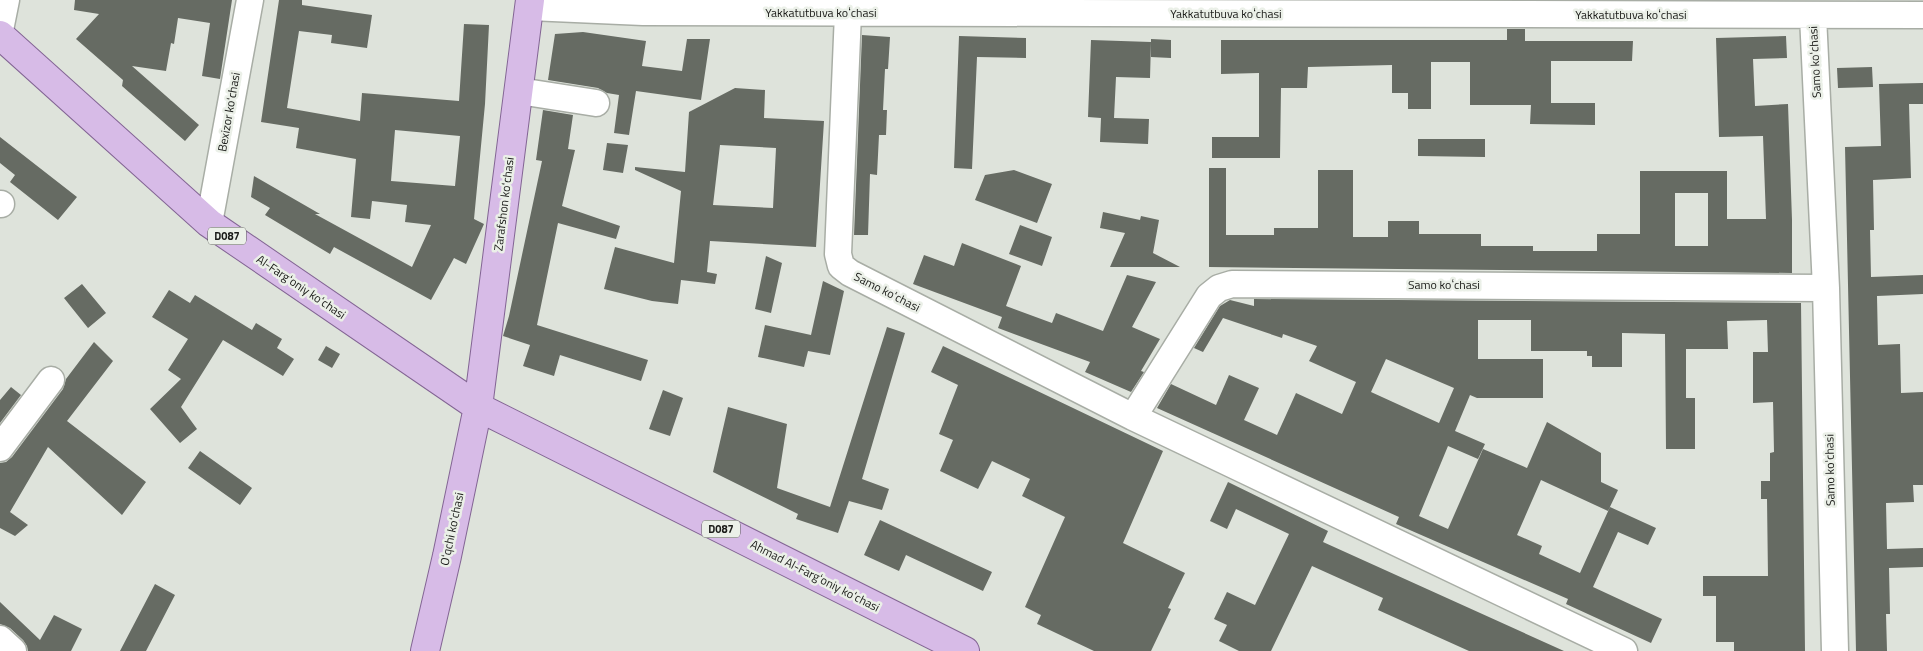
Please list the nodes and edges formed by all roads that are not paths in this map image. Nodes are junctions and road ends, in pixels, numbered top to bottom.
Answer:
1 (6, 0) edge
2 (250, 0) edge
3 (530, 3) edge
4 (848, 13) junction
5 (1923, 15) edge
6 (1813, 16) junction
7 (0, 30) edge
8 (0, 35) edge
9 (519, 91) junction
10 (596, 103) dead end
11 (209, 223) junction
12 (1826, 288) junction
13 (51, 380) dead end
14 (478, 407) junction
15 (1133, 417) junction
16 (0, 448) edge
17 (0, 639) edge
18 (13, 651) edge
19 (425, 651) edge
20 (965, 651) edge
21 (1624, 651) edge
22 (1835, 651) edge

1 - 7 street
2 - 11 street, Bexizor koʻchasi
3 - 4 street, Yakkatutbuva koʻchasi
3 - 9 main road, Zarafshon koʻchasi
4 - 6 street, Yakkatutbuva koʻchasi
4 - 15 street, Samo koʻchasi
5 - 6 street, Yakkatutbuva koʻchasi
6 - 12 street, Samo koʻchasi
8 - 11 main road, Al-Fargʻoniy koʻchasi / D087
9 - 10 street
9 - 14 main road, Zarafshon koʻchasi
11 - 14 main road, Al-Fargʻoniy koʻchasi / D087
12 - 15 street, Samo koʻchasi
12 - 22 street, Samo koʻchasi
13 - 16 street
14 - 19 main road, Oʻqchi koʻchasi
14 - 20 main road, Ahmad Al-Fargʻoniy koʻchasi / D087
15 - 21 street, Samo koʻchasi
17 - 18 street

